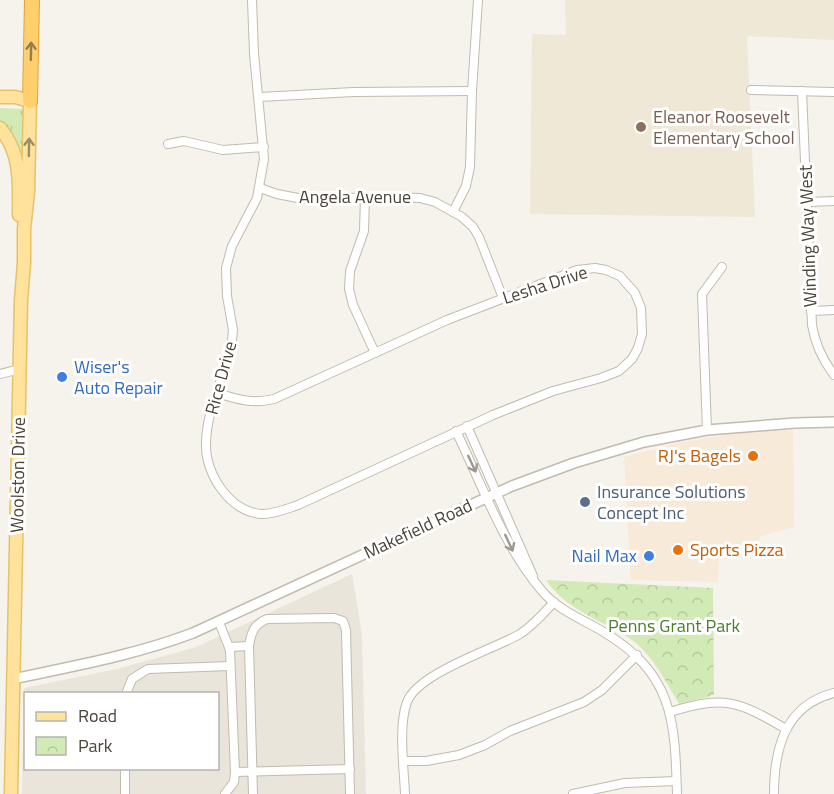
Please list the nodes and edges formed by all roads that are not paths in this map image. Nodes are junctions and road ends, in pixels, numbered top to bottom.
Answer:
1 (32, 0) edge
2 (252, 0) edge
3 (478, 0) edge
4 (472, 90) junction
5 (751, 90) dead end
6 (802, 91) junction
7 (834, 92) edge
8 (0, 97) edge
9 (259, 97) junction
10 (30, 101) junction
11 (0, 105) edge
12 (0, 128) edge
13 (168, 144) dead end
14 (264, 147) junction
15 (260, 188) junction
16 (365, 197) junction
17 (834, 201) edge
18 (807, 202) junction
19 (453, 212) junction
20 (722, 267) dead end
21 (503, 298) junction
22 (21, 300) junction
23 (811, 310) junction
24 (834, 310) edge
25 (375, 353) junction
26 (20, 369) junction
27 (0, 374) edge
28 (834, 375) edge
29 (218, 393) junction
30 (834, 422) edge
31 (467, 426) junction
32 (707, 430) junction
33 (456, 431) junction
34 (497, 493) junction
35 (487, 497) junction
36 (537, 585) junction
37 (554, 602) junction
38 (219, 622) junction
39 (249, 646) junction
40 (229, 647) junction
41 (637, 655) junction
42 (230, 666) junction
43 (13, 679) junction
44 (126, 692) edge
45 (834, 693) edge
46 (670, 712) junction
47 (786, 729) junction
48 (404, 761) junction
49 (350, 769) junction
50 (125, 770) edge
51 (252, 771) junction
52 (234, 772) junction
53 (676, 781) junction
54 (11, 794) edge
55 (125, 794) edge
56 (225, 794) edge
57 (253, 794) edge
58 (350, 794) edge
59 (405, 794) edge
60 (573, 794) edge
61 (677, 794) edge
62 (774, 794) edge

10 -> 1 highway
2 - 9 street, Rice Drive
3 - 4 street
4 - 9 street
4 - 19 street
5 - 6 street
6 - 7 street
6 - 18 street, Winding Way West
8 - 10 main road
9 - 14 street, Rice Drive
10 - 11 main road
22 -> 10 main road, Woolston Drive
12 - 22 main road, Woolston Drive
13 - 14 street
14 - 15 street, Rice Drive
15 - 16 street, Angela Avenue
15 - 29 street, Rice Drive
16 - 19 street, Angela Avenue
16 - 25 street
17 - 18 street
18 - 23 street, Winding Way West
19 - 21 street, Angela Avenue
20 - 32 street
21 - 25 street, Lesha Drive
21 - 31 street, Lesha Drive
22 - 26 main road, Woolston Drive
23 - 24 street
23 - 28 street, Winding Way West
25 - 29 street, Lesha Drive
26 - 27 street
26 - 43 main road, Woolston Drive
29 - 33 street, Rice Drive
30 - 32 street, Makefield Road
31 - 33 street, Rice Drive
31 - 34 street
32 - 34 street, Makefield Road
33 -> 35 street
34 - 35 street, Makefield Road
34 - 36 street
35 -> 36 street
35 - 38 street, Makefield Road
36 - 37 street
37 - 41 street
37 - 48 street
38 - 40 street
38 - 43 street, Makefield Road
39 - 40 street
39 - 49 street
39 - 51 street
40 - 42 street
41 - 46 street
41 - 48 street
42 - 44 street
42 - 52 street
43 - 54 main road, Woolston Drive
45 - 47 street
46 - 47 street
46 - 53 street
47 - 62 street
48 - 59 street
49 - 51 street
49 - 58 street
50 - 55 street
51 - 52 street
51 - 57 street
52 - 56 street
53 - 60 street
53 - 61 street

